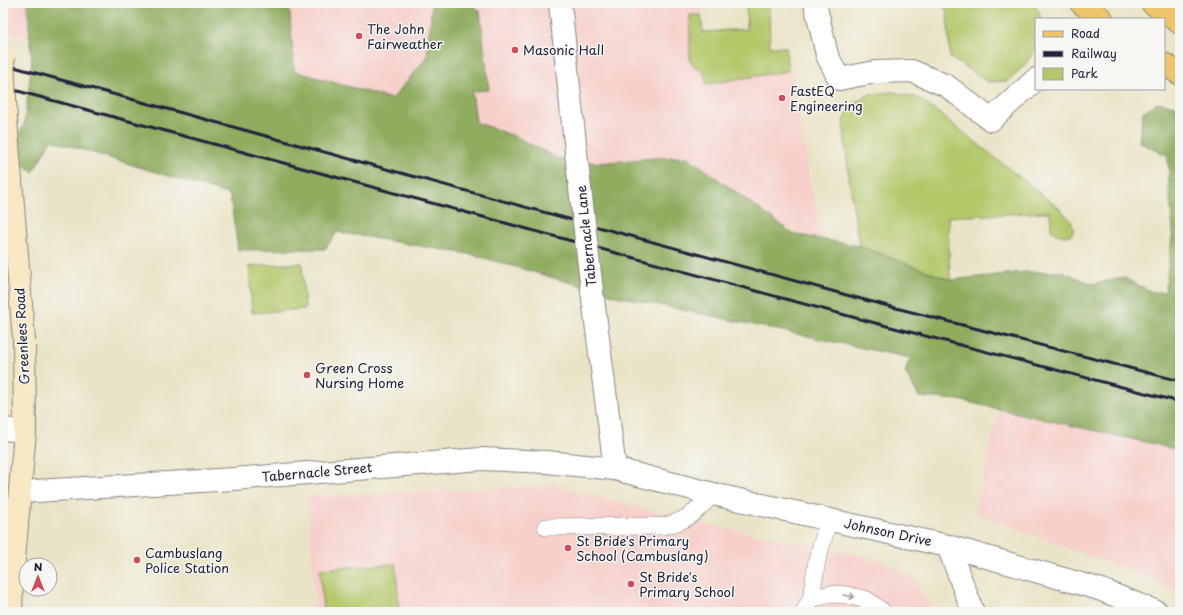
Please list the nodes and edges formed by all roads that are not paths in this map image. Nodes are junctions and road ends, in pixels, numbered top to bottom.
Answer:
1 (560, 3) edge
2 (815, 3) edge
3 (1081, 3) edge
4 (1152, 3) edge
5 (1101, 18) edge
6 (1180, 23) edge
7 (3, 59) edge
8 (1165, 65) edge
9 (1180, 74) edge
10 (1035, 80) edge
11 (3, 429) edge
12 (25, 431) junction
13 (615, 469) junction
14 (20, 492) junction
15 (713, 494) junction
16 (829, 519) junction
17 (546, 527) dead end
18 (948, 546) junction
19 (808, 606) edge
20 (11, 612) edge
21 (883, 612) edge
22 (973, 612) edge
23 (1157, 612) edge

1 - 13 street, Tabernacle Lane, bridge
2 - 10 street
3 - 5 main road
4 - 6 main road
7 - 12 main road, Greenlees Road, bridge
8 - 9 main road
11 - 12 street
12 - 14 main road, Greenlees Road
13 - 14 street, Tabernacle Street
13 - 15 street, Johnson Drive
14 - 20 main road, Greenlees Road
15 - 16 street, Johnson Drive
15 - 17 lane
16 - 18 street, Johnson Drive
16 - 19 lane
18 - 22 street
18 - 23 street, Johnson Drive
19 -> 21 lane

